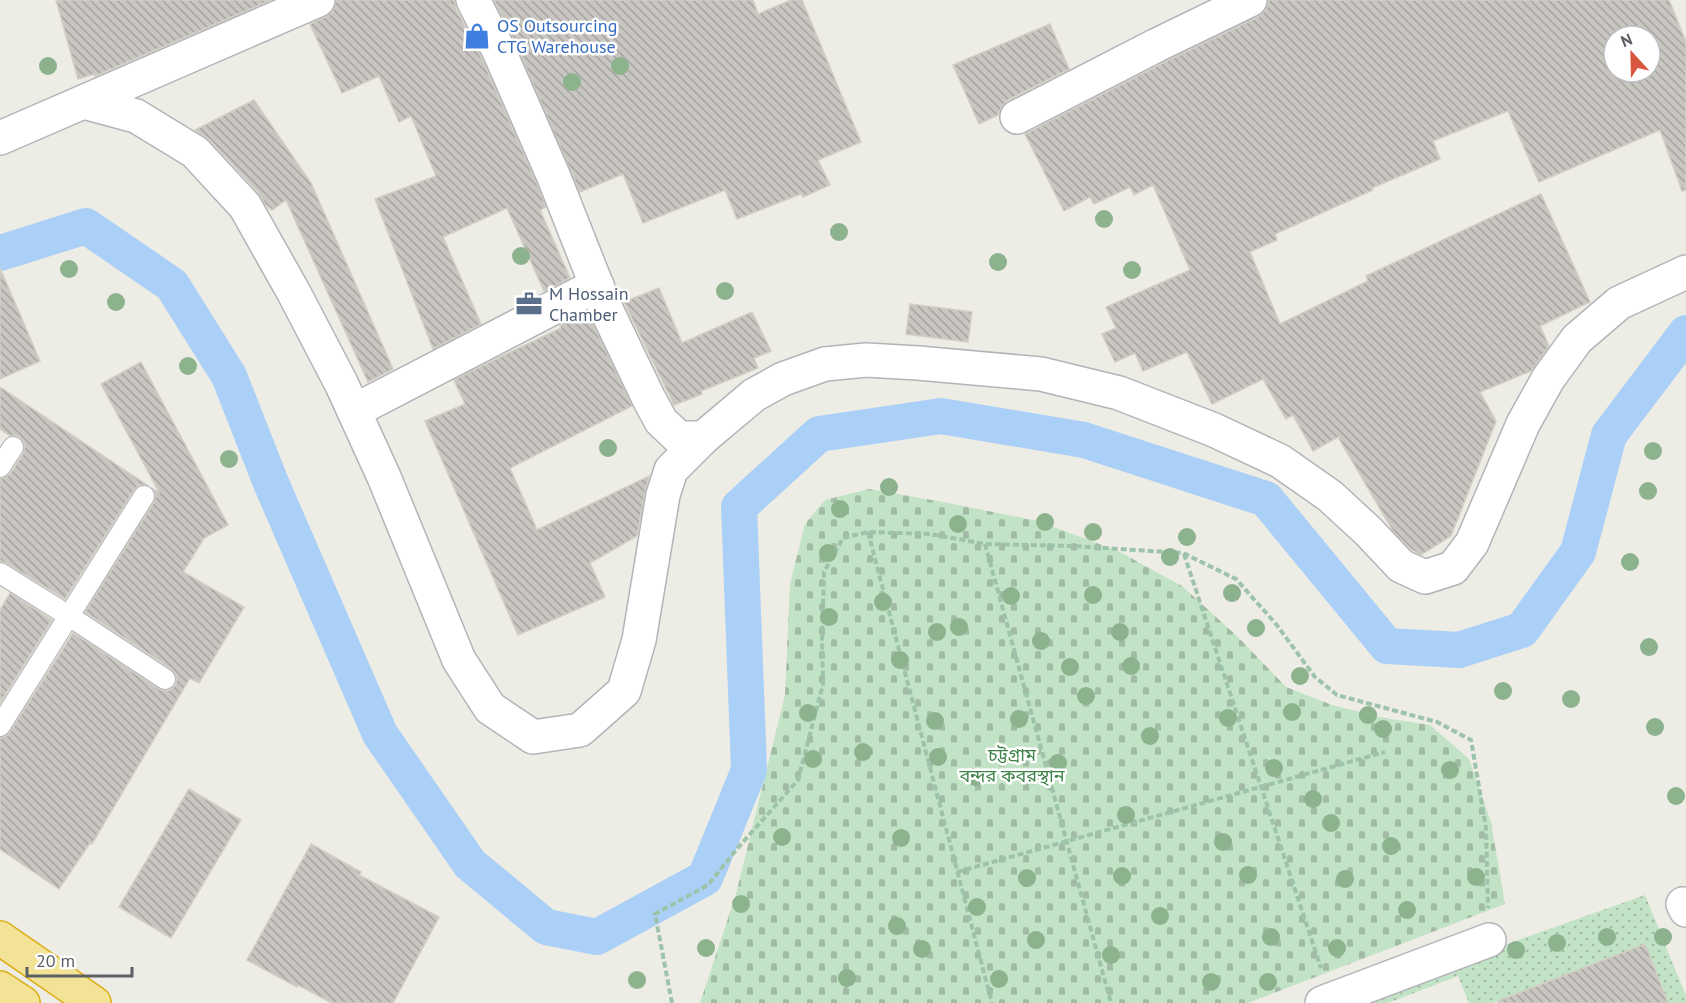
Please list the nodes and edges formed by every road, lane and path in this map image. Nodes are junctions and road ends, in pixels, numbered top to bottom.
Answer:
1 (318, 0) edge
2 (473, 0) edge
3 (1250, 0) edge
4 (84, 102) junction
5 (1017, 117) dead end
6 (0, 138) edge
7 (1686, 272) edge
8 (597, 285) junction
9 (354, 411) junction
10 (703, 438) junction
11 (13, 447) dead end
12 (0, 467) edge
13 (144, 496) dead end
14 (868, 532) junction
15 (985, 544) junction
16 (1184, 553) junction
17 (0, 573) edge
18 (69, 616) junction
19 (165, 679) dead end
20 (0, 726) edge
21 (1385, 752) dead end
22 (1261, 787) junction
23 (1066, 842) junction
24 (957, 872) junction
25 (0, 938) edge
26 (1489, 940) joint
27 (0, 988) edge
28 (1327, 1001) edge
29 (23, 1003) edge
30 (94, 1003) edge
31 (672, 1003) edge
32 (992, 1003) edge
33 (1111, 1003) edge

1 - 4 street
2 - 8 street
3 - 5 street
4 - 6 street
4 - 9 street
7 - 10 street
8 - 9 street
8 - 10 street
9 - 10 street
11 - 12 lane
13 - 18 lane
14 - 15 path
14 - 24 path
14 - 31 path
15 - 16 path
15 - 23 path
16 - 22 path
16 - 26 path
17 - 18 lane
18 - 19 lane
18 - 20 lane
21 - 22 path
22 - 23 path
22 - 28 path
23 - 24 path
23 - 33 path
24 - 32 path
25 - 30 highway
26 - 28 street
27 - 29 highway

